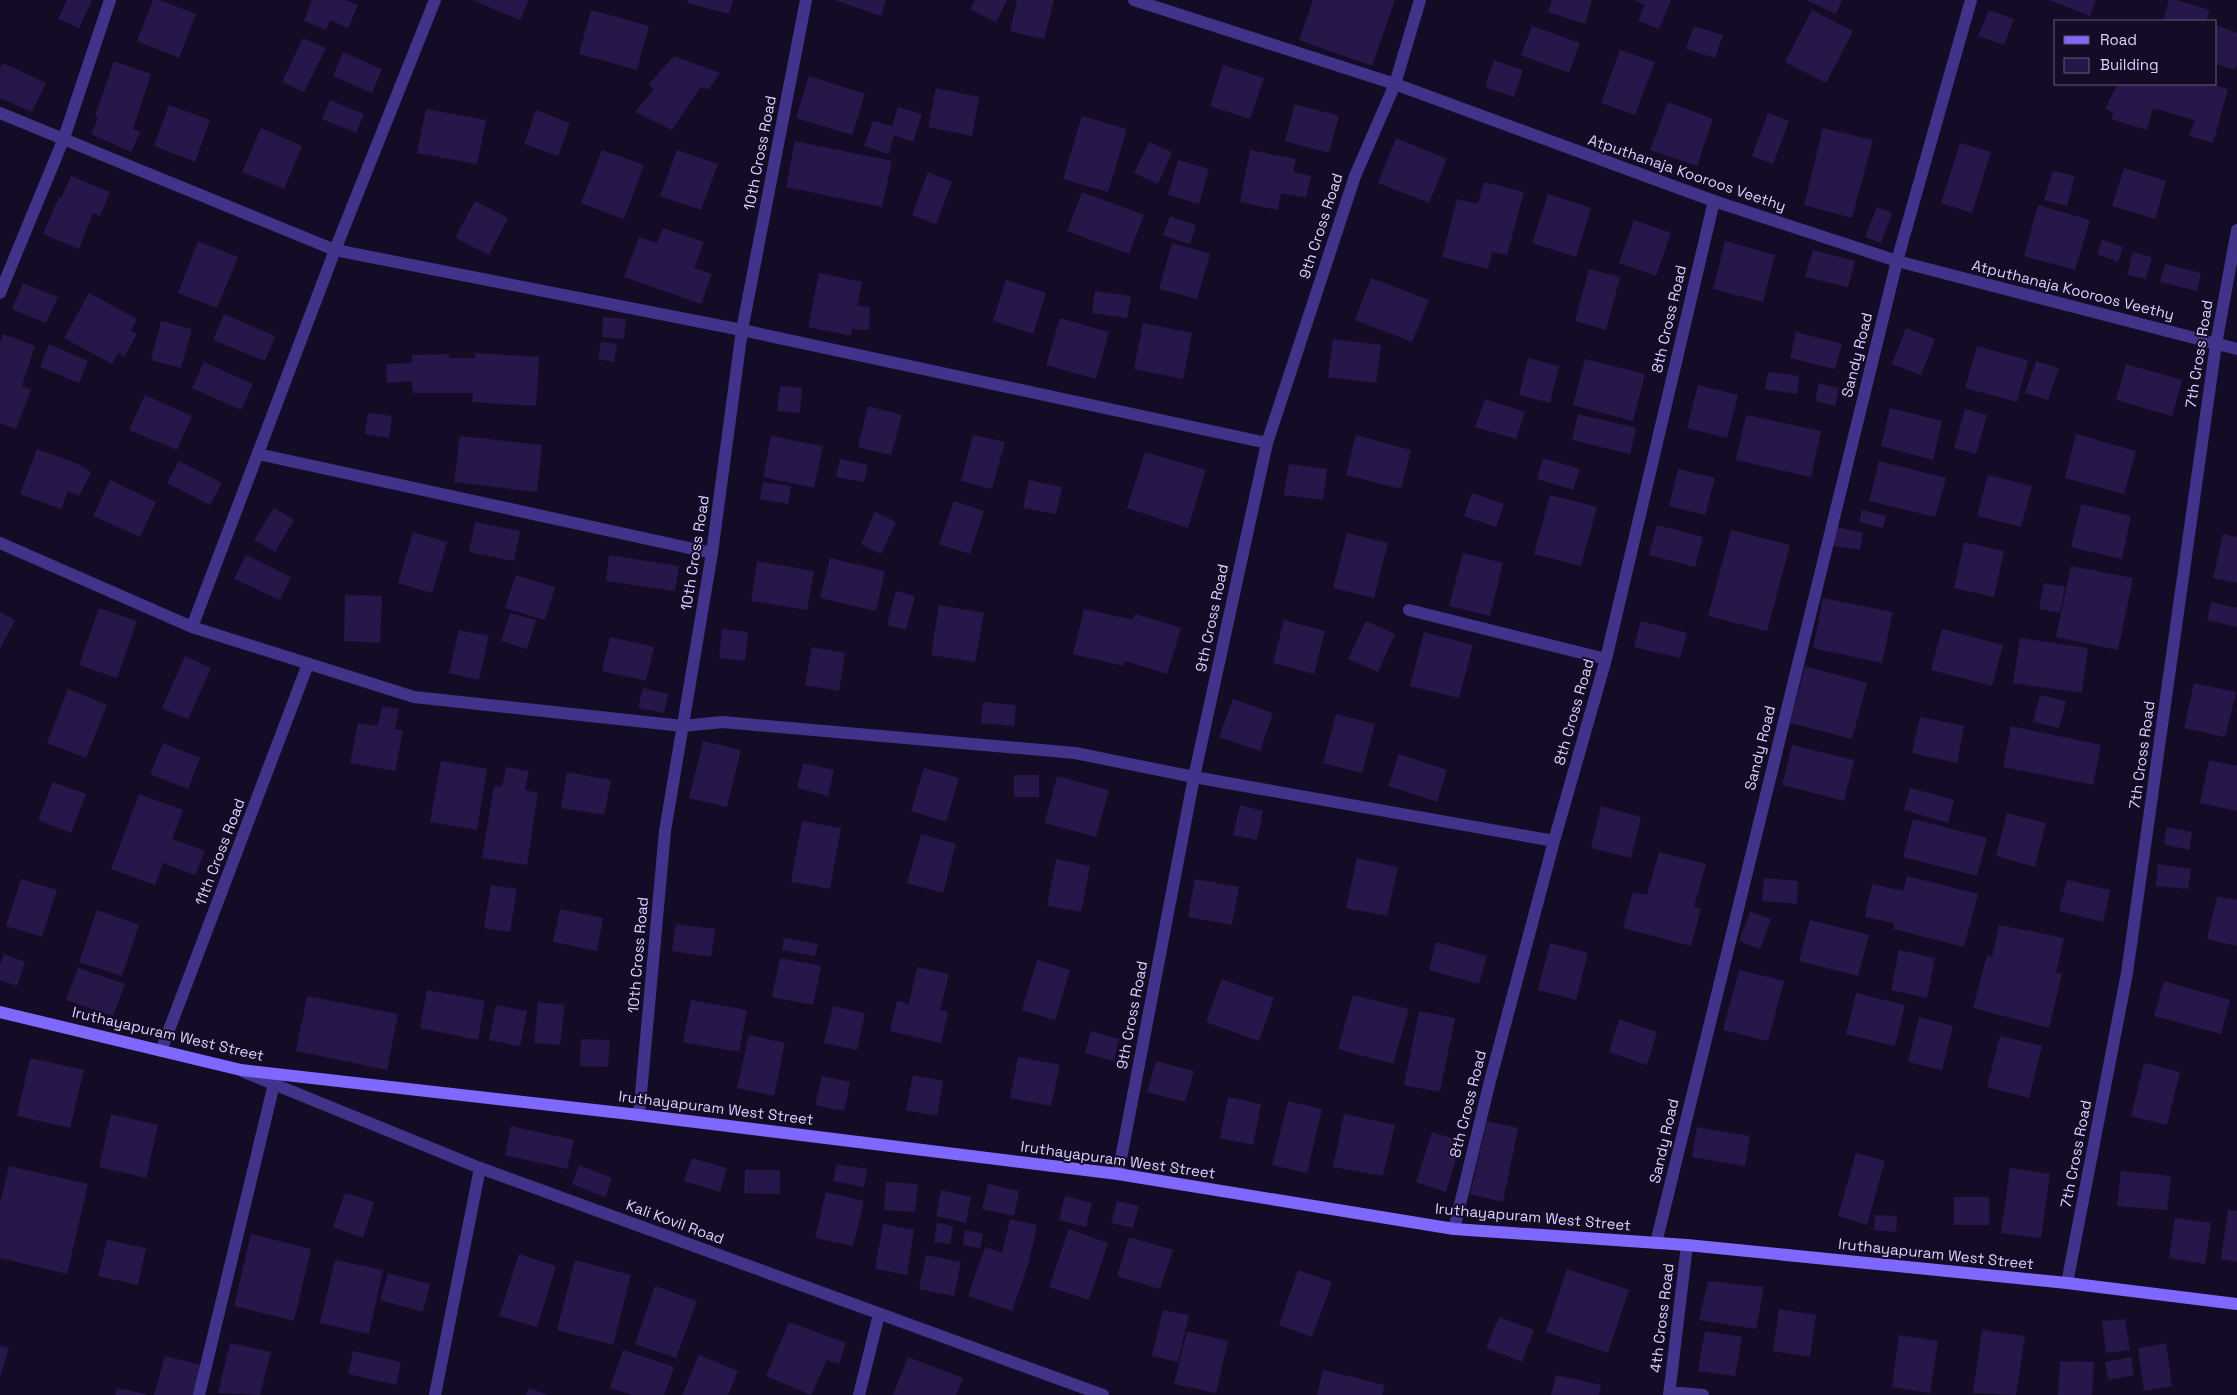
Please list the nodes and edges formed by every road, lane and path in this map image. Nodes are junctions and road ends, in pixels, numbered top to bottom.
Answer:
1 (110, 0) edge
2 (434, 0) edge
3 (806, 0) edge
4 (1134, 0) edge
5 (1420, 0) edge
6 (1971, 0) edge
7 (1395, 84) junction
8 (0, 113) edge
9 (64, 138) junction
10 (1714, 201) junction
11 (2237, 230) edge
12 (335, 250) junction
13 (1897, 261) junction
14 (0, 294) edge
15 (742, 330) junction
16 (2216, 344) junction
17 (2237, 349) edge
18 (1267, 443) junction
19 (258, 454) junction
20 (0, 542) edge
21 (712, 553) junction
22 (1409, 610) dead end
23 (192, 627) junction
24 (1606, 659) junction
25 (308, 664) junction
26 (683, 726) junction
27 (1194, 777) junction
28 (1554, 841) junction
29 (0, 1012) edge
30 (162, 1051) junction
31 (241, 1070) junction
32 (274, 1084) junction
33 (639, 1115) junction
34 (480, 1168) junction
35 (1118, 1174) junction
36 (1454, 1229) junction
37 (1656, 1243) junction
38 (1687, 1245) junction
39 (2067, 1283) junction
40 (2237, 1304) edge
41 (879, 1314) junction
42 (1670, 1393) edge
43 (199, 1395) edge
44 (436, 1395) edge
45 (859, 1395) edge
46 (1102, 1395) edge
47 (1703, 1395) edge

1 - 9 street
2 - 12 street
3 - 15 street, 10th Cross Road
4 - 7 street, Atputhanaja Kooroos Veethy
5 - 7 street, 9th Cross Road
6 - 13 street, Sandy Road
7 - 10 street, Atputhanaja Kooroos Veethy
7 - 18 street, 9th Cross Road
8 - 9 street
9 - 12 street
9 - 14 street
10 - 13 street, Atputhanaja Kooroos Veethy
10 - 24 street, 8th Cross Road
11 - 16 street, 7th Cross Road
12 - 15 street
12 - 19 street
13 - 16 street, Atputhanaja Kooroos Veethy
13 - 37 street, Sandy Road
15 - 18 street
15 - 21 street, 10th Cross Road
16 - 17 street, Atputhanaja Kooroos Veethy
16 - 39 street, 7th Cross Road
18 - 27 street, 9th Cross Road
19 - 21 street
19 - 23 street
20 - 23 street
21 - 26 street, 10th Cross Road
22 - 24 street
23 - 25 street
24 - 28 street, 8th Cross Road
25 - 26 street
25 - 30 street, 11th Cross Road
26 - 27 street
26 - 33 street, 10th Cross Road
27 - 28 street
27 - 35 street, 9th Cross Road
28 - 36 street, 8th Cross Road
29 - 30 main road, Iruthayapuram West Street
30 - 31 main road, Iruthayapuram West Street
31 - 32 street, Kali Kovil Road
31 - 33 main road, Iruthayapuram West Street
32 - 34 street, Kali Kovil Road
32 - 43 street
33 - 35 main road, Iruthayapuram West Street
34 - 41 street, Kali Kovil Road
34 - 44 street
35 - 36 main road, Iruthayapuram West Street
36 - 37 main road, Iruthayapuram West Street
37 - 38 main road, Iruthayapuram West Street
38 - 39 main road, Iruthayapuram West Street
38 - 42 street, 4th Cross Road
39 - 40 main road, Iruthayapuram West Street
41 - 45 street
41 - 46 street, Kali Kovil Road
42 - 47 street

